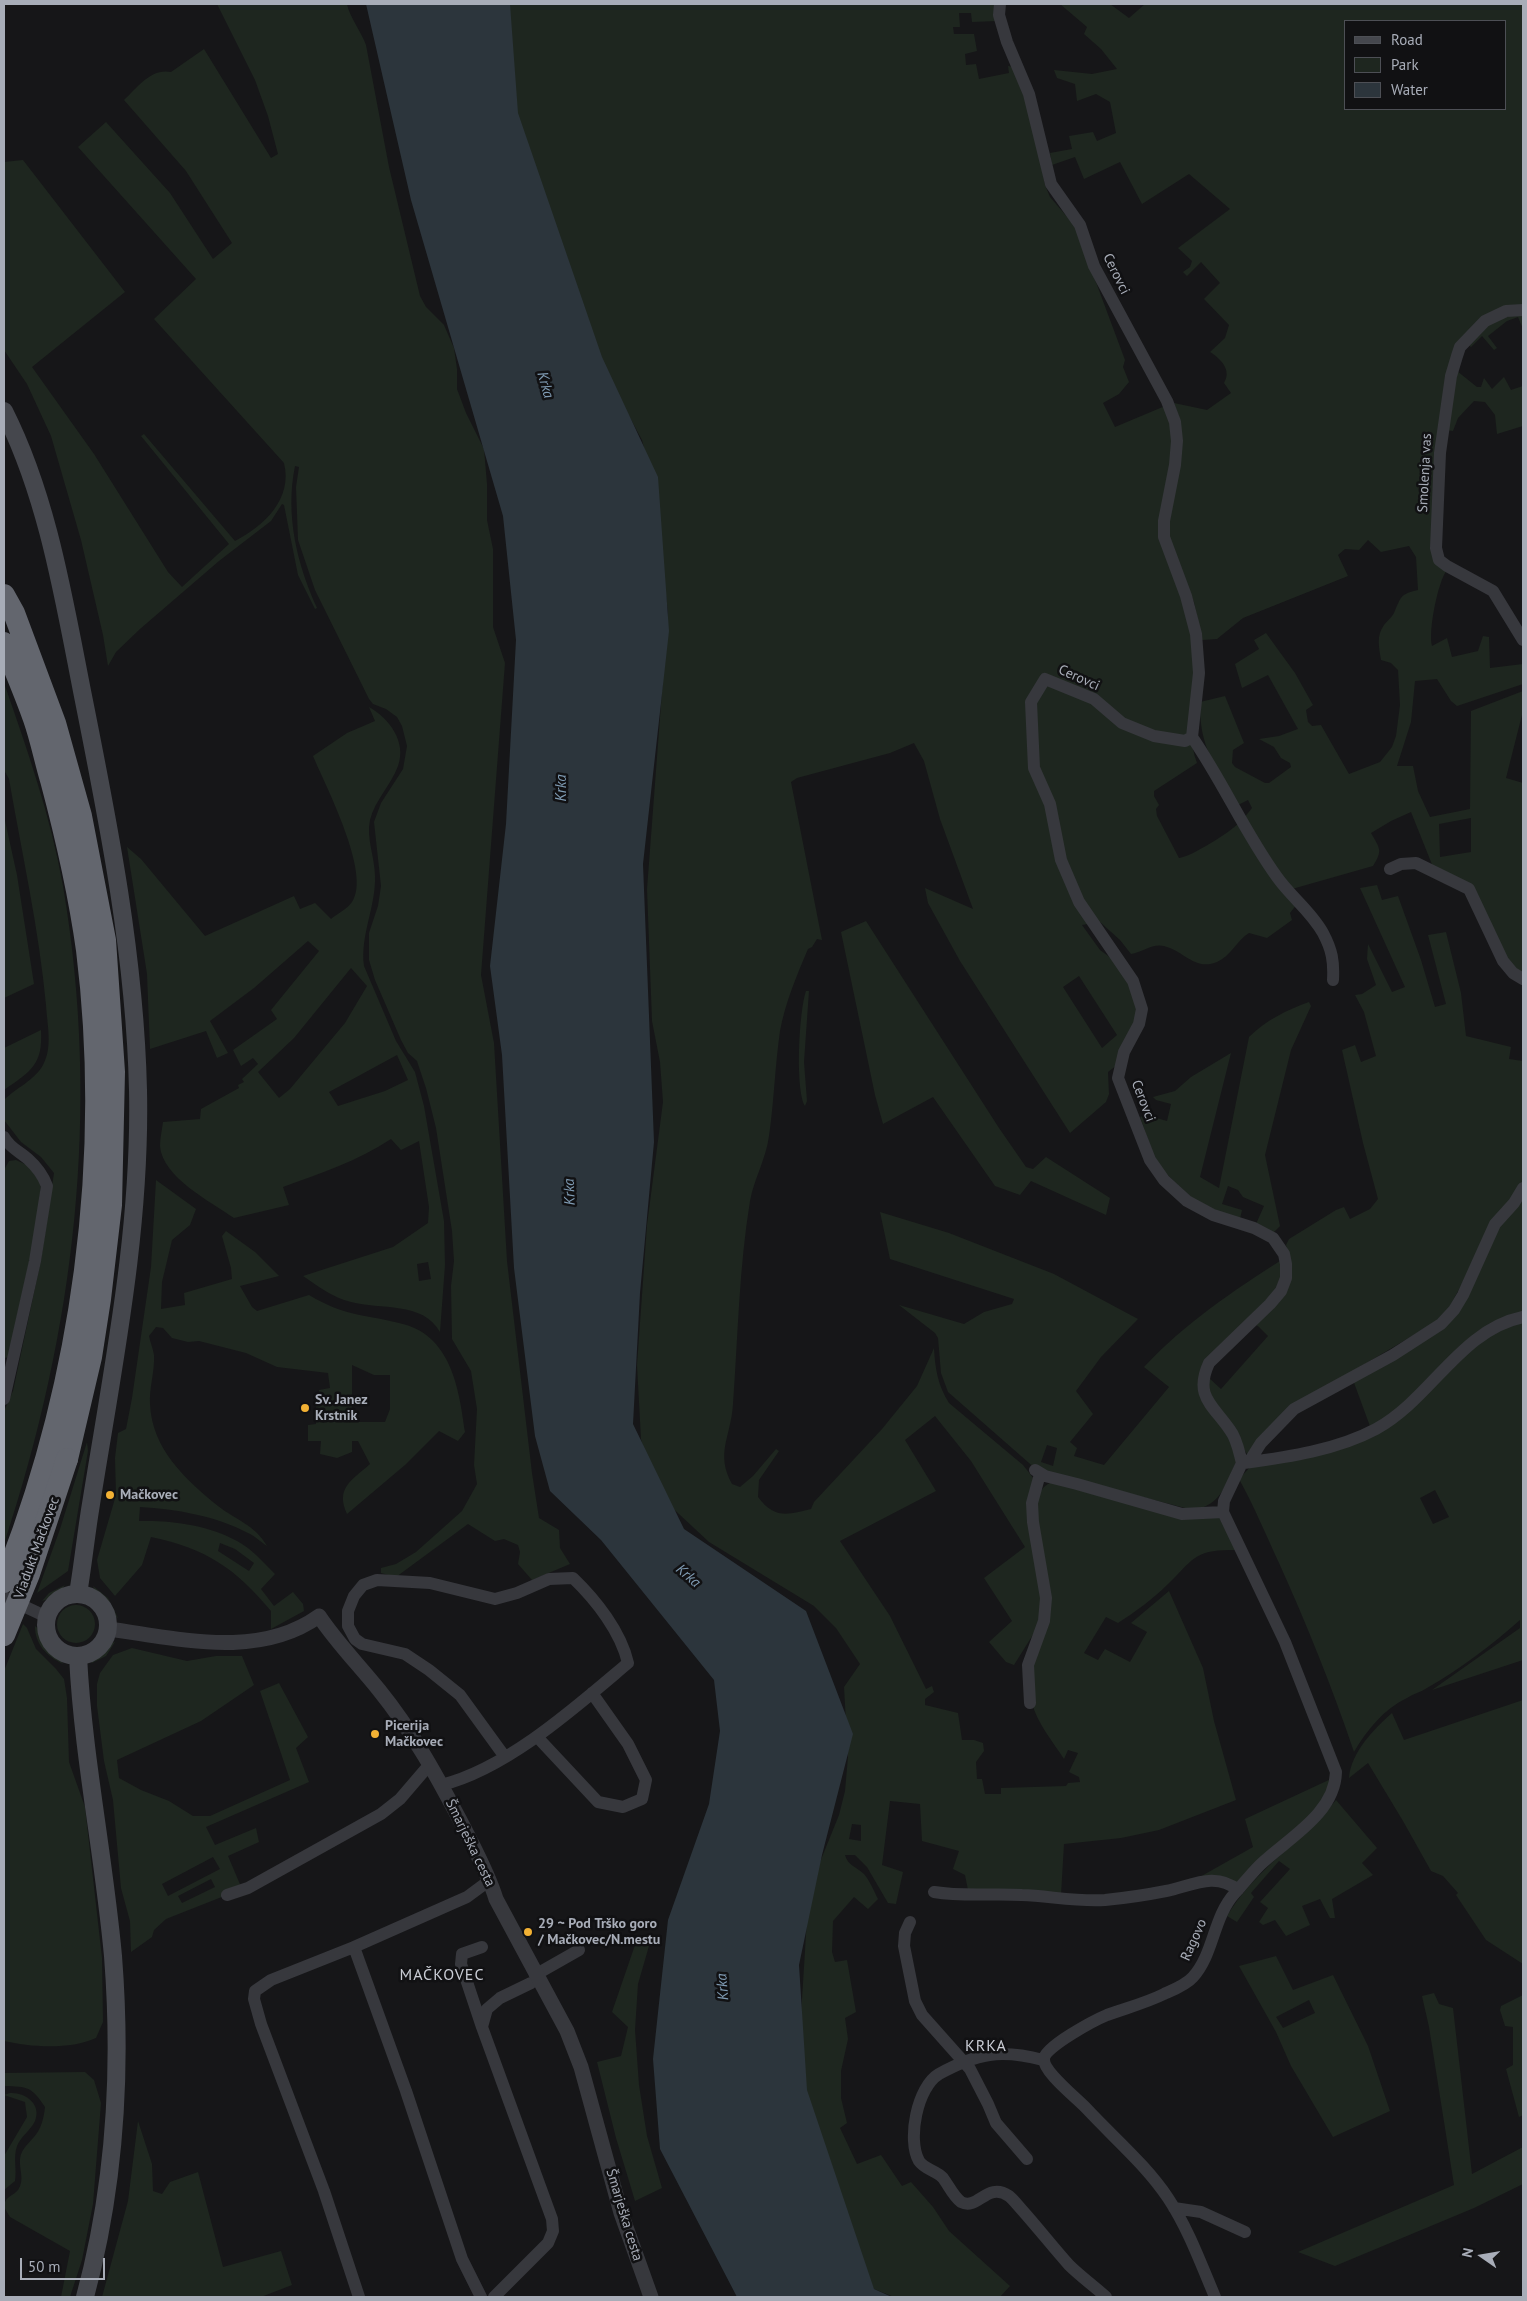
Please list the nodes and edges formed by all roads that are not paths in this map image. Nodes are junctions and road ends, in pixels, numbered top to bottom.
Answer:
1 (1000, 4) edge
2 (1523, 310) edge
3 (4, 411) edge
4 (4, 595) edge
5 (1523, 640) edge
6 (4, 643) edge
7 (1192, 737) junction
8 (1390, 869) dead end
9 (1523, 979) edge
10 (1333, 980) dead end
11 (4, 1137) edge
12 (1523, 1188) edge
13 (1523, 1317) edge
14 (7, 1381) edge
15 (4, 1399) edge
16 (58, 1456) junction
17 (1246, 1463) junction
18 (1223, 1512) junction
19 (4, 1582) edge
20 (78, 1594) junction
21 (4, 1597) edge
22 (48, 1617) junction
23 (108, 1629) junction
24 (4, 1635) edge
25 (78, 1656) junction
26 (592, 1693) junction
27 (1030, 1703) dead end
28 (540, 1740) dead end
29 (505, 1757) junction
30 (430, 1764) junction
31 (442, 1785) junction
32 (490, 1880) junction
33 (1238, 1890) junction
34 (934, 1892) dead end
35 (227, 1895) dead end
36 (910, 1922) dead end
37 (354, 1947) junction
38 (482, 1947) dead end
39 (579, 1950) dead end
40 (533, 1979) junction
41 (482, 2027) junction
42 (1043, 2060) junction
43 (964, 2061) junction
44 (1027, 2159) dead end
45 (1174, 2208) junction
46 (1244, 2232) dead end
47 (85, 2297) edge
48 (359, 2297) edge
49 (481, 2297) edge
50 (494, 2297) edge
51 (651, 2297) edge
52 (1106, 2297) edge
53 (1214, 2297) edge

1 - 7 street, Cerovci
2 - 5 street, Smolenja vas
3 - 20 main road
4 - 16 highway
6 - 16 highway
7 - 10 street
7 - 17 street, Cerovci
8 - 9 street
11 - 14 street
12 - 17 street
13 - 17 street
14 - 15 street
16 - 19 highway, Viadukt Mačkovec
16 - 24 highway, Viadukt Mačkovec, bridge
17 - 18 street
18 - 27 street
18 - 33 street, Ragovo
20 - 22 main road
20 - 23 main road
21 - 22 street
22 - 25 main road
23 - 25 main road
23 - 30 street, Šmarješka cesta
25 - 47 main road
26 - 28 street
26 - 29 street
26 - 29 street
29 - 31 street
30 - 31 street, Šmarješka cesta
30 - 35 street
31 - 32 street, Šmarješka cesta
32 - 37 street
32 - 40 street, Šmarješka cesta
33 - 34 street
33 - 42 street, Ragovo
36 - 43 street
37 - 48 street
37 - 49 street
38 - 41 street
39 - 40 street
40 - 41 street
40 - 51 street, Šmarješka cesta
41 - 50 street
42 - 43 street
42 - 45 street
43 - 44 street
43 - 52 street
45 - 46 street
45 - 53 street

